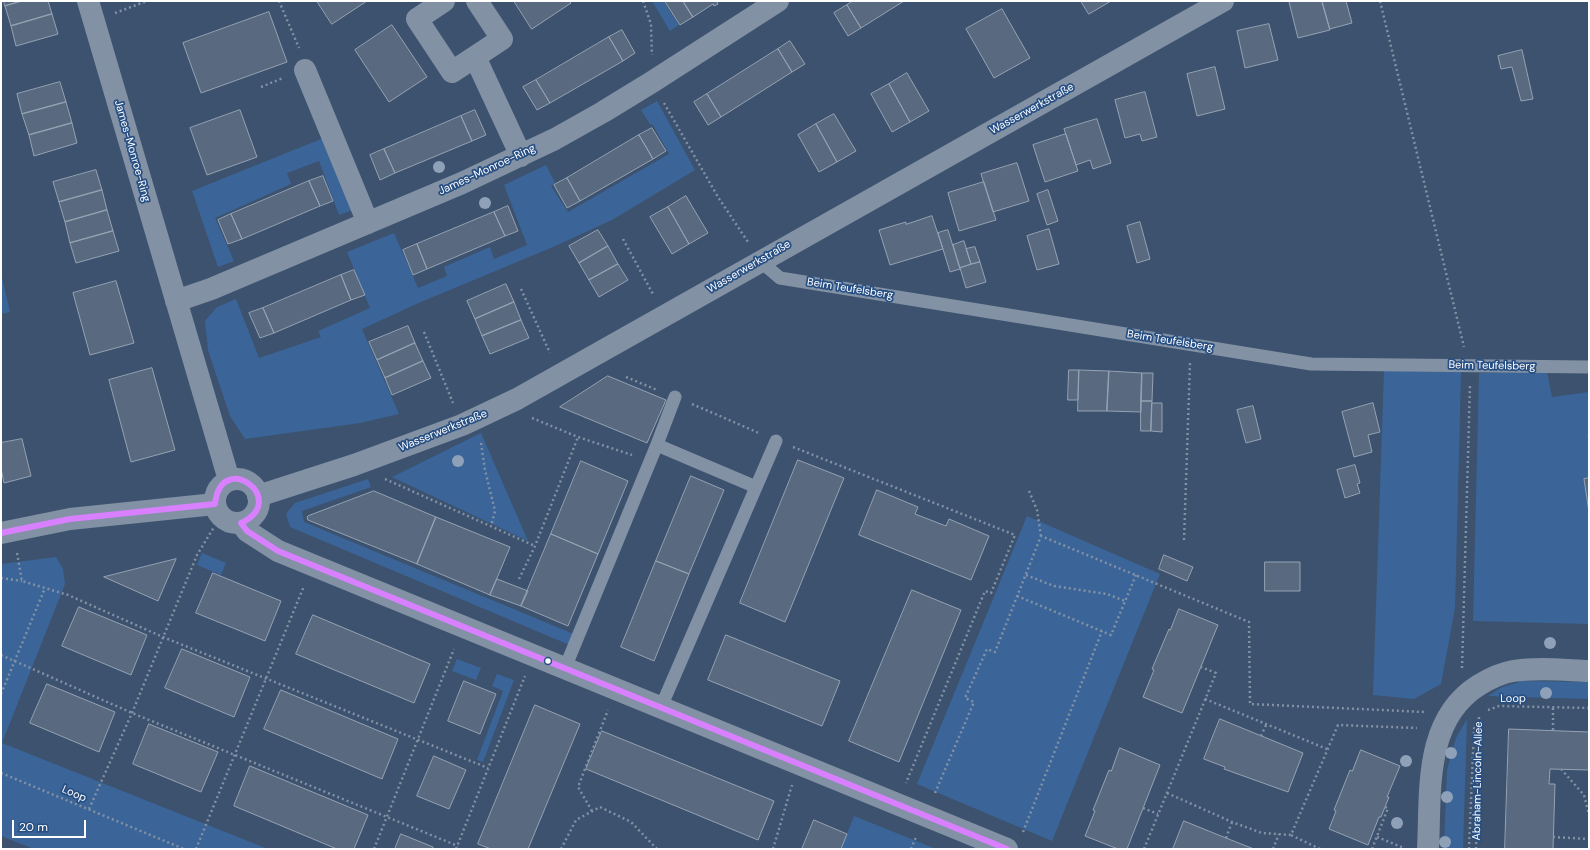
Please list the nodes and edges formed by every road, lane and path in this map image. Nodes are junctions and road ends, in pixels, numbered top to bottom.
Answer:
1 (147, 1) edge
2 (279, 1) edge
3 (444, 1) edge
4 (477, 1) edge
5 (644, 1) edge
6 (778, 1) edge
7 (1223, 1) edge
8 (1380, 1) edge
9 (91, 11) edge
10 (474, 57) junction
11 (305, 70) joint
12 (652, 82) junction
13 (521, 156) junction
14 (368, 223) junction
15 (623, 239) dead end
16 (760, 261) junction
17 (522, 289) dead end
18 (176, 301) junction
19 (664, 316) junction
20 (424, 332) dead end
21 (1191, 345) junction
22 (1468, 365) junction
23 (1589, 367) edge
24 (560, 376) junction
25 (626, 377) dead end
26 (675, 397) junction
27 (517, 399) junction
28 (470, 422) junction
29 (1589, 435) edge
30 (578, 437) junction
31 (1589, 440) edge
32 (776, 441) junction
33 (657, 445) junction
34 (650, 461) junction
35 (354, 465) junction
36 (229, 480) junction
37 (756, 487) junction
38 (1029, 491) dead end
39 (258, 496) junction
40 (218, 510) junction
41 (242, 523) junction
42 (491, 526) junction
43 (7, 532) edge
44 (1041, 536) junction
45 (1184, 540) dead end
46 (535, 546) junction
47 (312, 565) junction
48 (1026, 575) junction
49 (1136, 575) junction
50 (1, 578) edge
51 (519, 579) dead end
52 (22, 581) junction
53 (45, 588) junction
54 (1017, 596) junction
55 (1125, 601) junction
56 (464, 626) junction
57 (1102, 632) junction
58 (163, 637) junction
59 (1, 655) edge
60 (533, 656) junction
61 (15, 661) junction
62 (1201, 667) dead end
63 (565, 668) junction
64 (1589, 671) edge
65 (266, 679) junction
66 (617, 689) junction
67 (1, 694) edge
68 (1206, 699) junction
69 (660, 707) junction
70 (1553, 707) junction
71 (1589, 708) edge
72 (132, 713) junction
73 (1450, 714) junction
74 (1479, 715) junction
75 (1266, 725) junction
76 (1553, 730) dead end
77 (1261, 736) dead end
78 (417, 740) junction
79 (1327, 750) junction
80 (235, 754) junction
81 (798, 764) junction
82 (488, 768) junction
83 (1562, 769) dead end
84 (1, 772) edge
85 (1167, 793) junction
86 (897, 804) junction
87 (1385, 807) dead end
88 (1143, 808) dead end
89 (89, 809) junction
90 (592, 811) junction
91 (1158, 814) junction
92 (1589, 815) edge
93 (386, 816) junction
94 (925, 816) junction
95 (1232, 822) junction
96 (1278, 834) junction
97 (1291, 835) junction
98 (1377, 837) junction
99 (1554, 837) dead end
100 (1226, 838) dead end
101 (1589, 839) edge
102 (1014, 842) edge
103 (457, 848) edge
104 (184, 849) edge
105 (196, 849) edge
106 (374, 849) edge
107 (561, 849) edge
108 (657, 849) edge
109 (773, 849) edge
110 (1144, 849) edge
111 (1273, 849) edge
112 (1320, 849) edge
113 (1372, 849) edge
114 (1406, 849) edge
115 (1428, 849) edge
116 (1469, 849) edge
117 (1476, 849) edge

1 - 9 path
2 - 11 path
3 - 10 street
4 - 10 street
5 - 12 path
6 - 12 street, James-Monroe-Ring
7 - 16 street, Wasserwerkstraße
8 - 22 path
9 - 18 street, James-Monroe-Ring
10 - 13 street
11 - 14 street
12 - 13 street, James-Monroe-Ring
12 - 16 path
13 - 14 street, James-Monroe-Ring
14 - 18 street, James-Monroe-Ring
15 - 19 path
16 - 19 street, Wasserwerkstraße
16 - 21 lane, Beim Teufelsberg
17 - 24 path
18 - 36 street, James-Monroe-Ring
19 - 24 street, Wasserwerkstraße
20 - 28 path
21 - 22 lane, Beim Teufelsberg
21 - 45 path
22 - 23 lane, Beim Teufelsberg
22 - 73 path
24 - 27 street, Wasserwerkstraße
25 - 26 path
26 - 32 path
26 - 33 lane
27 - 28 street, Wasserwerkstraße
27 - 30 path
28 - 35 street, Wasserwerkstraße
28 - 42 path
29 - 31 path
30 - 34 path
30 - 46 path
32 - 37 lane
32 - 86 path
33 - 34 lane
33 - 37 lane
34 - 63 lane
35 - 39 street, Wasserwerkstraße
35 - 42 path
36 - 39 street
36 - 40 street
37 - 69 lane
38 - 44 path
39 - 41 street
40 - 41 street
40 - 43 street
40 - 58 path
41 - 47 street
42 - 46 path
43 - 52 path
44 - 48 path
44 - 49 path
46 - 51 path
47 - 56 street
47 - 65 path
48 - 54 path
48 - 55 path
49 - 55 path
49 - 73 path
50 - 52 path
52 - 53 path
53 - 58 path
53 - 61 path
54 - 57 path
54 - 94 path
55 - 57 path
56 - 60 street
56 - 78 path
57 - 102 path
58 - 65 path
58 - 72 path
59 - 61 path
60 - 63 street
60 - 82 path
61 - 67 path
61 - 72 path
62 - 68 path
63 - 66 street
64 - 73 street
65 - 78 path
65 - 80 path
66 - 69 street
66 - 90 path
68 - 75 path
68 - 85 path
69 - 81 street
70 - 71 path, Loop
70 - 74 path, Loop
70 - 76 path
72 - 80 path
72 - 89 path
73 - 79 path
73 - 115 street
74 - 116 path
74 - 117 path, Abraham-Lincoln-Allee
75 - 77 path
75 - 79 path
78 - 82 path
78 - 93 path
79 - 97 path
80 - 93 path
80 - 105 path
81 - 86 street
81 - 109 path
82 - 103 path
83 - 92 path
84 - 89 path, Loop
85 - 91 path
85 - 95 path
86 - 94 street
87 - 98 path
88 - 91 path
89 - 104 path, Loop
90 - 107 path
90 - 108 path
91 - 110 path
93 - 103 path
93 - 106 path
94 - 102 street
95 - 96 path
95 - 100 path
96 - 97 path
96 - 111 path
97 - 112 path
98 - 113 path
98 - 114 path
99 - 101 path

